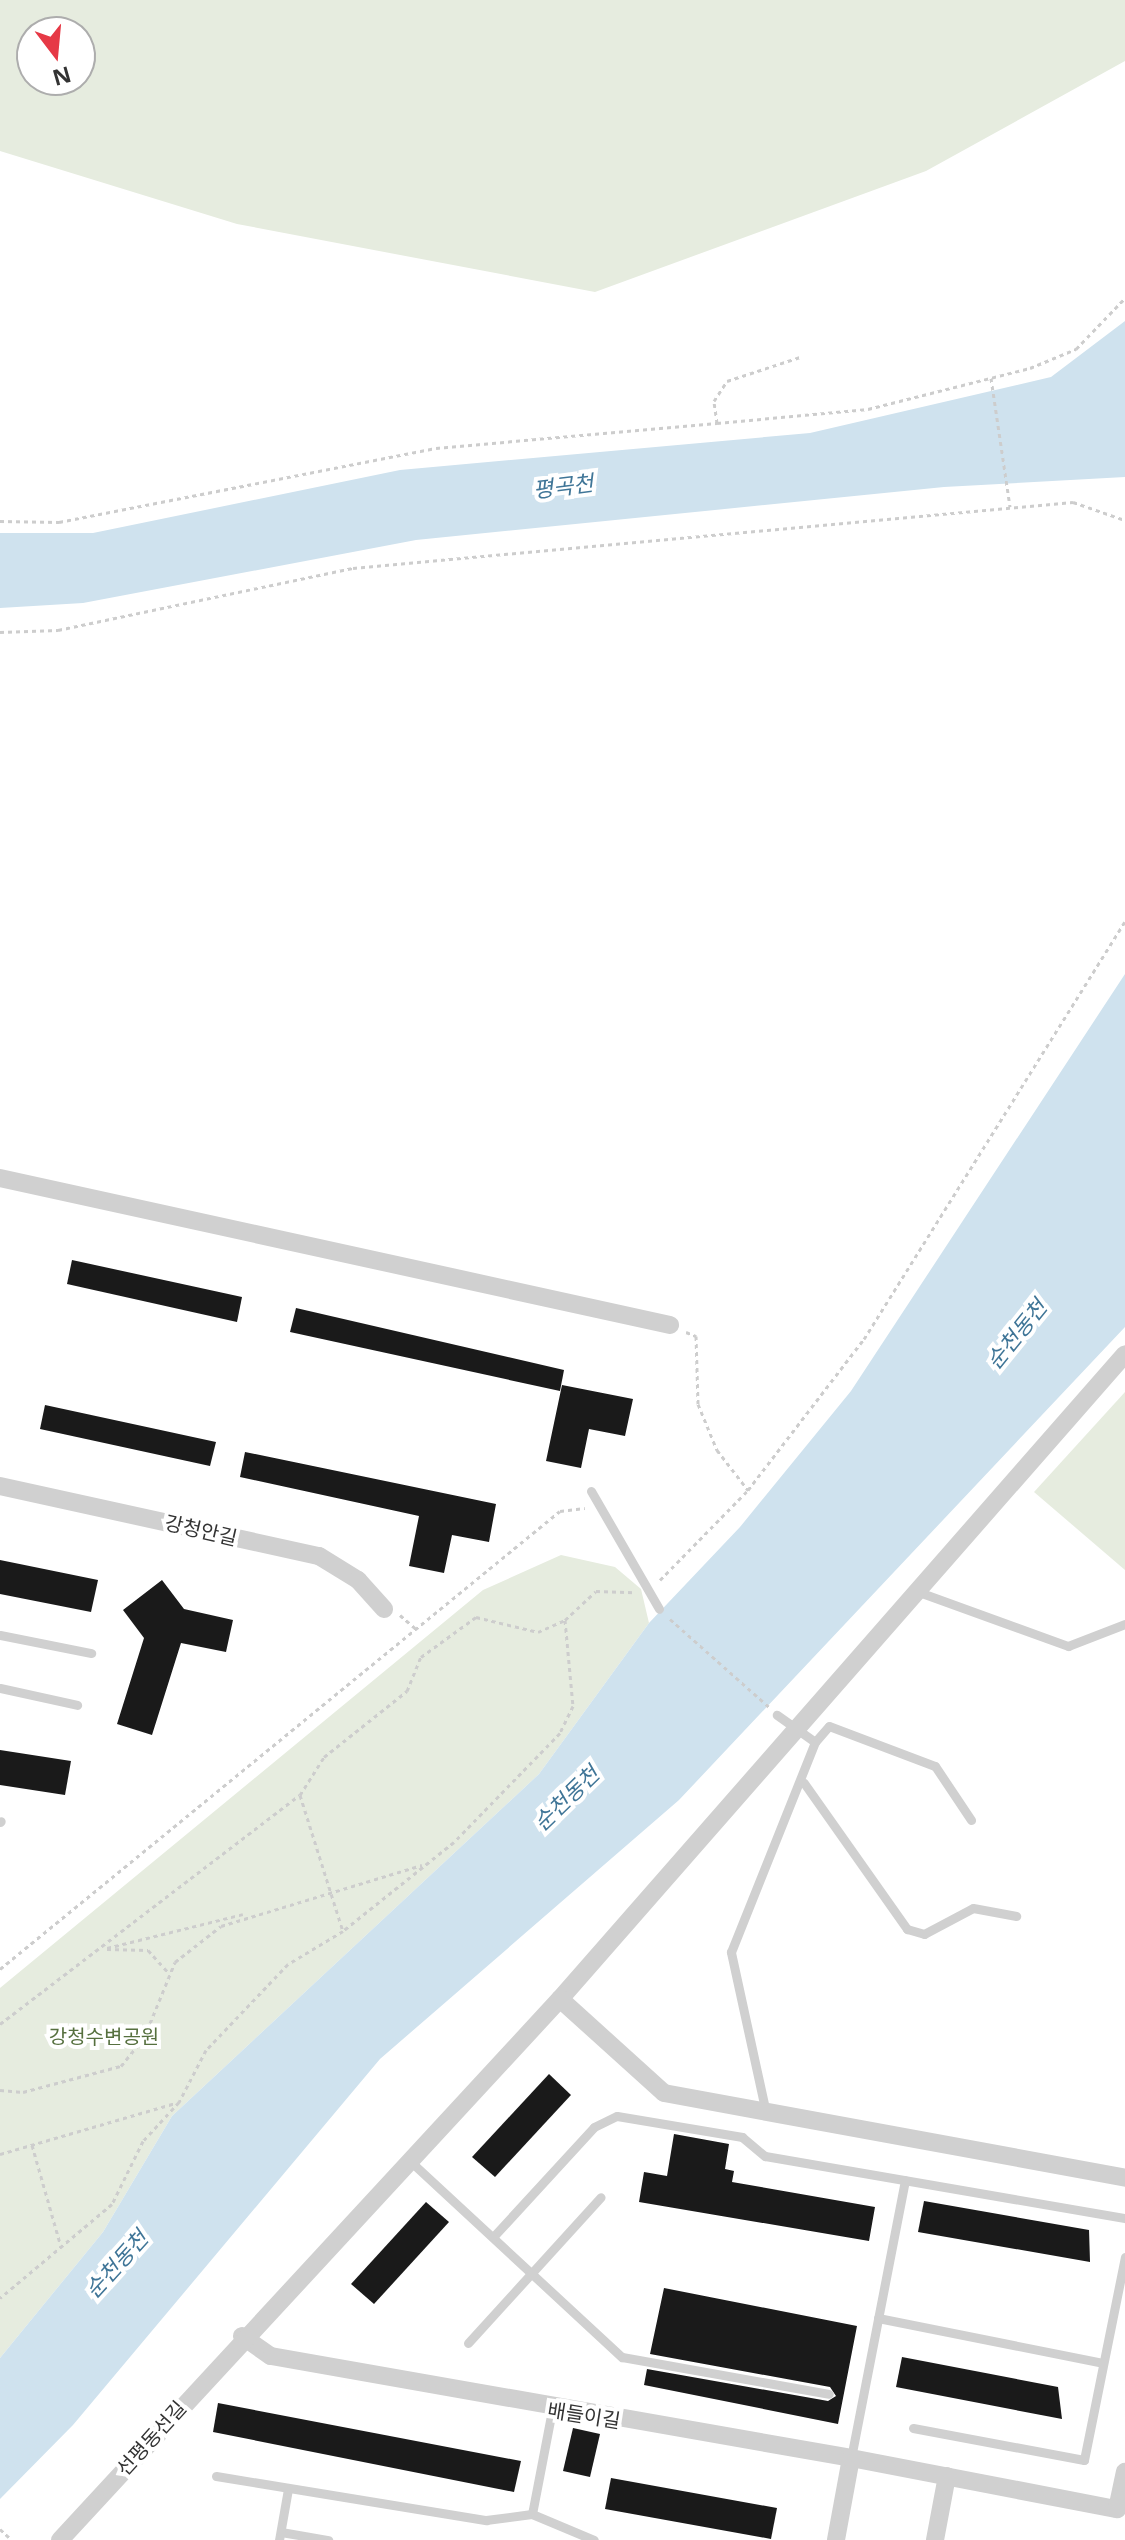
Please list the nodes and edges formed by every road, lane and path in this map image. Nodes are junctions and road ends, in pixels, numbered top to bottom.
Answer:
1 (1125, 298) edge
2 (800, 357) dead end
3 (991, 378) junction
4 (717, 423) junction
5 (1010, 507) junction
6 (1125, 520) edge
7 (0, 521) edge
8 (0, 632) edge
9 (1125, 922) edge
10 (0, 1178) edge
11 (670, 1325) joint
12 (1125, 1354) edge
13 (0, 1486) edge
14 (748, 1490) junction
15 (591, 1491) dead end
16 (601, 1506) junction
17 (913, 1590) junction
18 (646, 1593) junction
19 (384, 1609) dead end
20 (659, 1609) joint
21 (565, 1620) junction
22 (1125, 1624) edge
23 (0, 1635) edge
24 (91, 1653) dead end
25 (0, 1688) edge
26 (77, 1705) dead end
27 (777, 1715) joint
28 (797, 1727) junction
29 (815, 1742) junction
30 (804, 1783) junction
31 (300, 1795) junction
32 (971, 1820) dead end
33 (427, 1864) junction
34 (331, 1893) junction
35 (251, 1912) junction
36 (1016, 1916) dead end
37 (343, 1931) junction
38 (103, 1949) junction
39 (0, 1969) edge
40 (169, 1973) junction
41 (560, 1999) junction
42 (0, 2024) edge
43 (0, 2090) edge
44 (179, 2102) junction
45 (766, 2113) junction
46 (32, 2145) junction
47 (0, 2154) edge
48 (407, 2159) junction
49 (1125, 2178) edge
50 (905, 2180) junction
51 (601, 2197) dead end
52 (1125, 2218) edge
53 (493, 2237) junction
54 (61, 2247) junction
55 (1125, 2257) edge
56 (532, 2273) junction
57 (0, 2298) edge
58 (878, 2318) junction
59 (242, 2336) junction
60 (468, 2343) dead end
61 (1103, 2363) junction
62 (829, 2394) dead end
63 (552, 2410) junction
64 (913, 2428) dead end
65 (851, 2458) junction
66 (1125, 2472) edge
67 (216, 2476) dead end
68 (947, 2476) junction
69 (288, 2489) junction
70 (1121, 2510) edge
71 (532, 2514) junction
72 (0, 2529) edge
73 (280, 2536) edge
74 (12, 2540) edge
75 (60, 2540) edge
76 (328, 2540) edge
77 (594, 2540) edge
78 (836, 2540) edge
79 (935, 2540) edge

1 - 3 path
2 - 4 path
3 - 4 path
3 - 5 path
4 - 7 path
5 - 6 path
5 - 8 path
9 - 14 path
10 - 11 street
11 - 14 path
12 - 17 street, 선평동선길
13 - 19 street, 강청안길
14 - 18 path
15 - 16 lane
16 - 18 lane
16 - 39 path
17 - 22 lane
17 - 28 street, 선평동선길
18 - 20 lane
18 - 21 path
20 - 27 path
21 - 31 path
21 - 33 path
23 - 24 lane
25 - 26 lane
27 - 28 lane
28 - 29 lane
28 - 41 street, 선평동선길
29 - 30 lane
29 - 32 lane
30 - 36 lane
30 - 45 lane
31 - 34 path
31 - 38 path
33 - 34 path
33 - 37 path
34 - 35 path
34 - 37 path
35 - 38 path
35 - 40 path
37 - 44 path
38 - 40 path
38 - 42 path
40 - 43 path
41 - 45 street
41 - 48 street, 선평동선길
44 - 46 path
44 - 54 path
45 - 49 street
46 - 47 path
46 - 54 path
48 - 53 lane
48 - 59 street, 선평동선길
50 - 52 lane
50 - 53 lane
50 - 58 lane
51 - 56 lane
53 - 56 lane
54 - 57 path
55 - 61 lane
56 - 60 lane
56 - 62 lane
58 - 61 lane
58 - 65 lane
59 - 63 street, 배들이길
59 - 75 street, 선평동선길
61 - 64 lane
63 - 65 street, 배들이길
63 - 71 lane
65 - 68 street, 배들이길
65 - 78 street
66 - 70 street
67 - 69 lane
68 - 70 street, 배들이길
68 - 79 street
69 - 71 lane
69 - 73 lane
71 - 77 lane
72 - 74 path
73 - 76 lane

